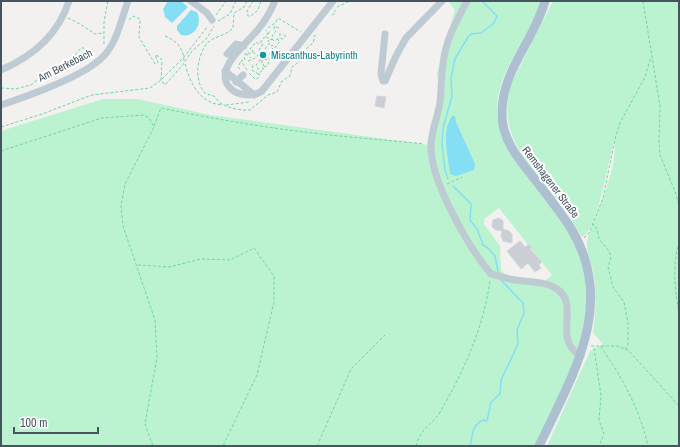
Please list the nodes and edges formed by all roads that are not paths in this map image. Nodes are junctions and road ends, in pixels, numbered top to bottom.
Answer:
1 (69, 1) edge
2 (128, 1) edge
3 (191, 1) edge
4 (275, 1) edge
5 (333, 1) edge
6 (442, 1) edge
7 (466, 1) edge
8 (546, 1) edge
9 (212, 20) road end
10 (385, 34) dead end
11 (244, 46) junction
12 (226, 54) dead end
13 (1, 70) edge
14 (225, 71) junction
15 (246, 74) road end
16 (236, 82) junction
17 (254, 95) junction
18 (1, 105) edge
19 (581, 356) junction
20 (539, 446) edge

1 - 13 lane
2 - 18 lane, Am Berkebach
3 - 9 lane
4 - 11 lane
5 - 17 lane
6 - 10 lane
7 - 19 lane
8 - 19 main road, Remshagener Straße
11 - 12 lane
11 - 14 lane
14 - 16 lane
14 - 17 lane
15 - 16 lane
16 - 17 lane
19 - 20 main road, Remshagener Straße

